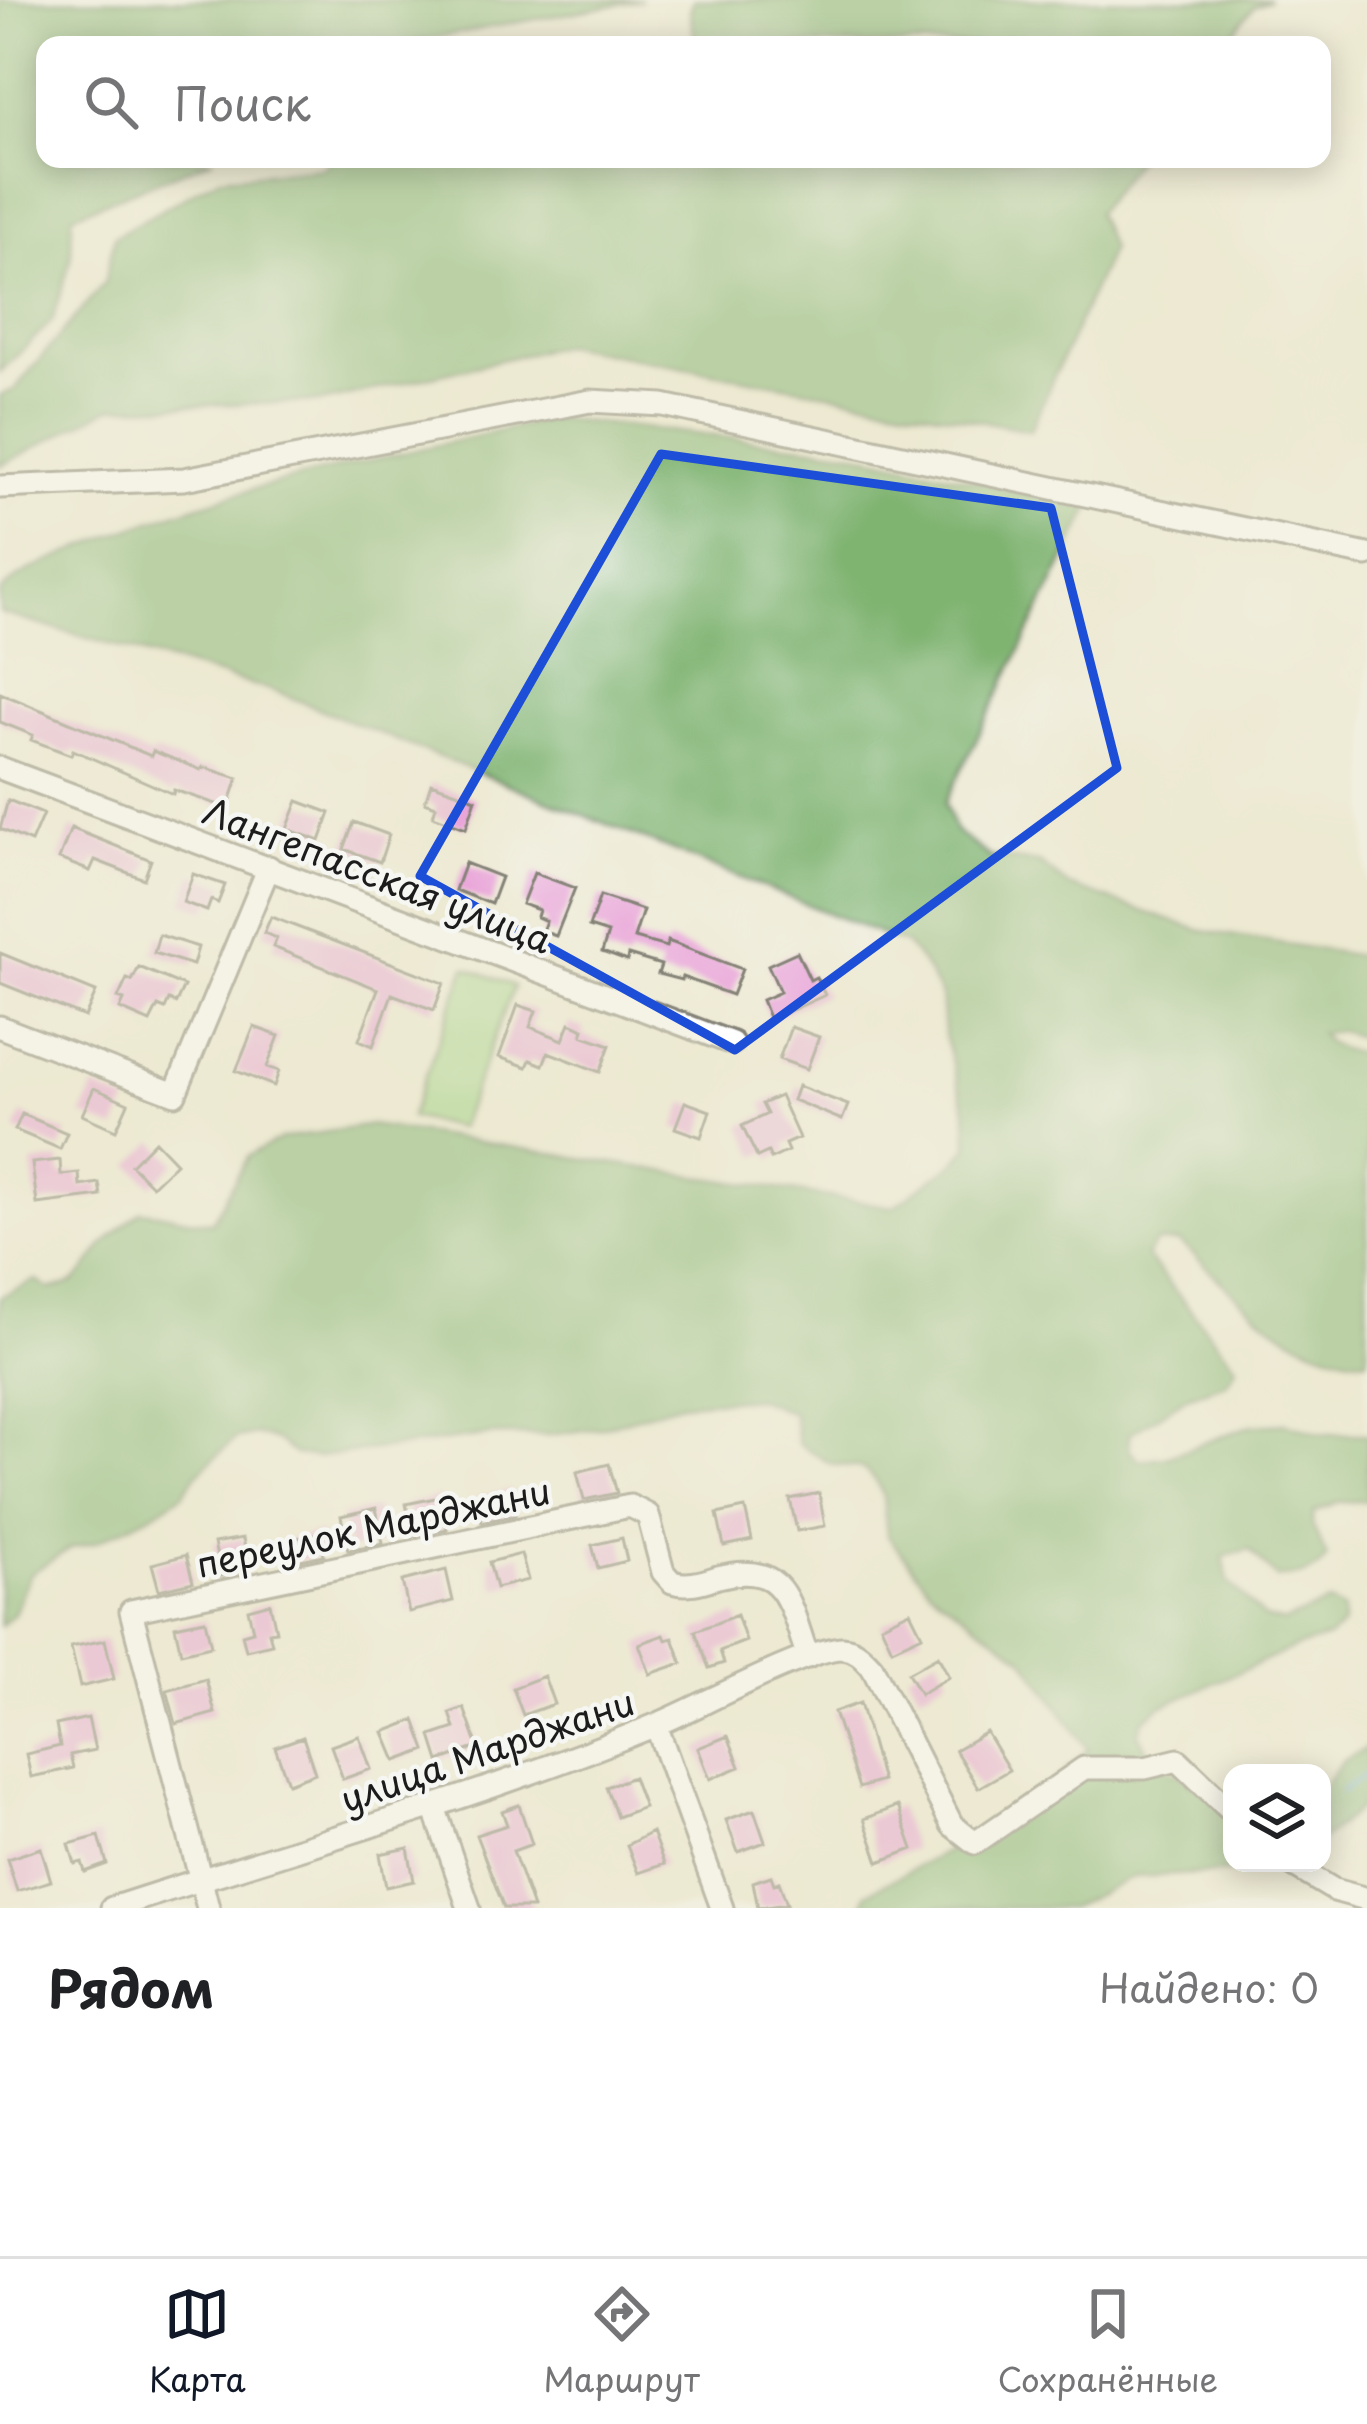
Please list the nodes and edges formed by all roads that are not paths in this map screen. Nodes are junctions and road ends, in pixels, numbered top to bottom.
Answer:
1 (0, 488) edge
2 (1367, 555) edge
3 (0, 768) edge
4 (269, 867) junction
5 (0, 1027) edge
6 (732, 1043) dead end
7 (808, 1657) junction
8 (656, 1725) junction
9 (1223, 1803) edge
10 (434, 1807) junction
11 (1304, 1872) edge
12 (198, 1880) junction
13 (1367, 1899) edge
14 (112, 1908) edge
15 (208, 1908) edge
16 (469, 1908) edge
17 (722, 1908) edge

1 - 2 street
3 - 4 street, Лангепасская улица
4 - 5 street
4 - 6 street, Лангепасская улица
7 - 8 street, улица Марджани
7 - 9 street, улица Марджани
7 - 12 street, переулок Марджани
8 - 10 street, улица Марджани
8 - 17 street
10 - 12 street, улица Марджани
10 - 16 street
11 - 13 street
12 - 14 street, улица Марджани
12 - 15 street

